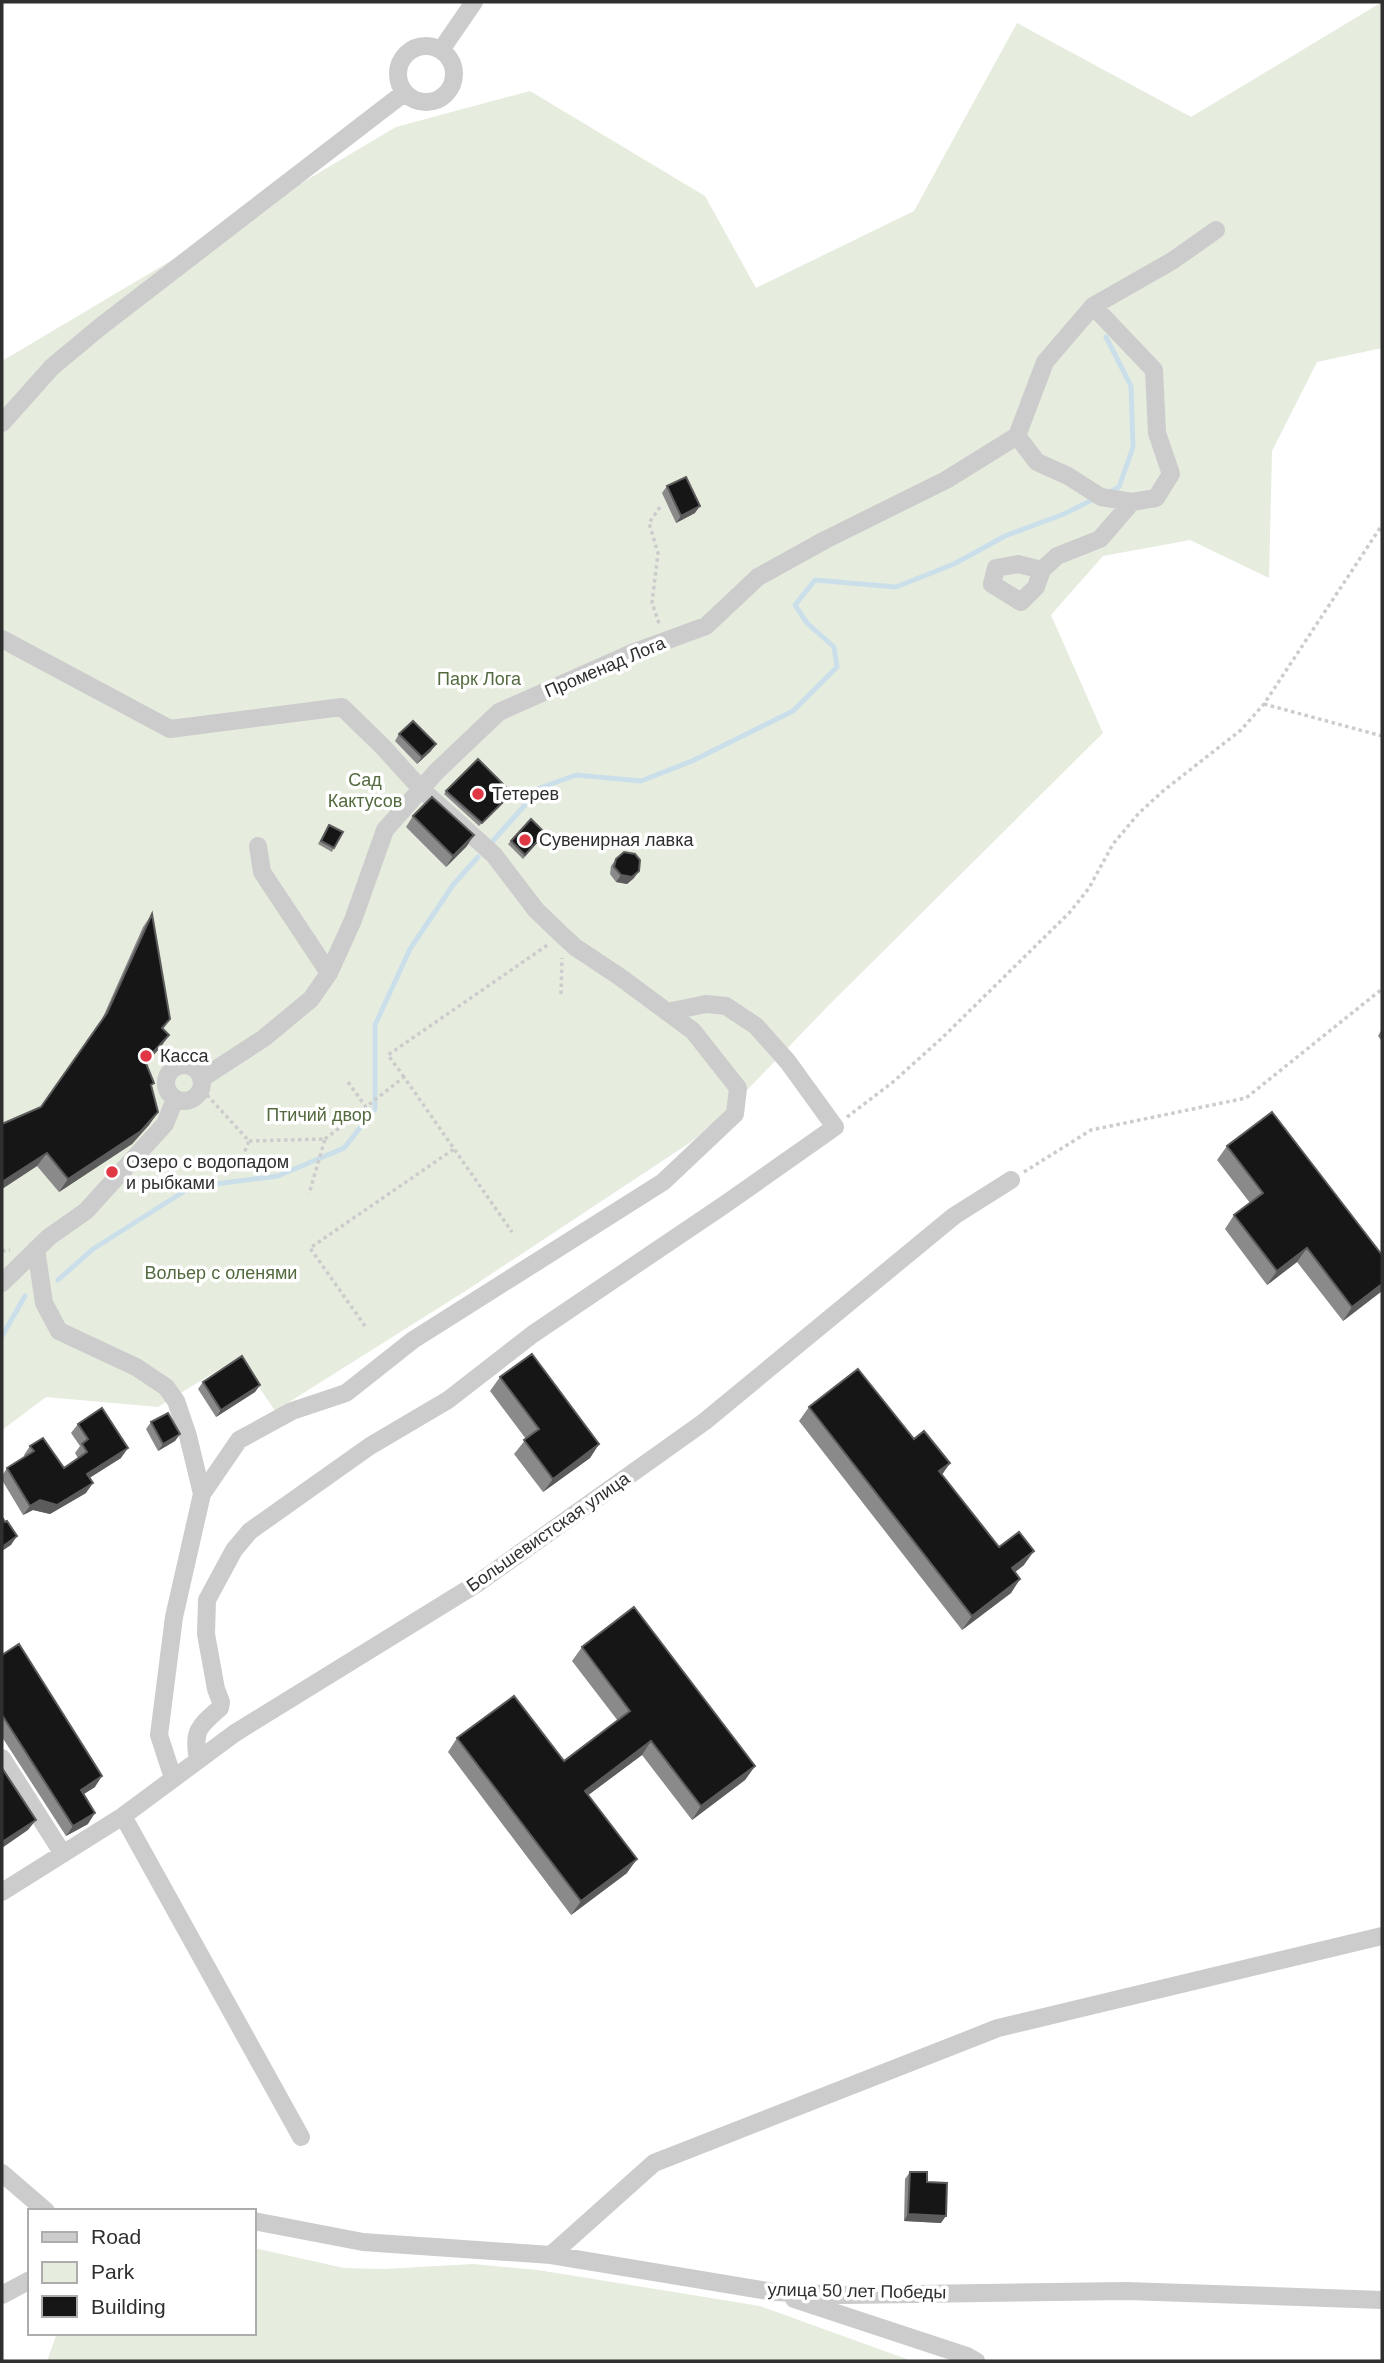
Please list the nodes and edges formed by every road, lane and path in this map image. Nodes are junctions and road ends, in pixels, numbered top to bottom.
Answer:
1 (474, 2) edge
2 (441, 50) junction
3 (404, 93) junction
4 (1216, 230) dead end
5 (1093, 306) junction
6 (2, 423) edge
7 (1017, 436) junction
8 (1132, 502) junction
9 (660, 507) dead end
10 (1382, 525) edge
11 (1042, 570) dead end
12 (2, 639) edge
13 (666, 641) junction
14 (1264, 704) junction
15 (1382, 736) edge
16 (421, 789) junction
17 (258, 846) dead end
18 (562, 935) junction
19 (329, 973) junction
20 (1382, 989) edge
21 (561, 994) dead end
22 (667, 1012) junction
23 (404, 1077) junction
24 (348, 1082) dead end
25 (201, 1084) junction
26 (175, 1099) junction
27 (366, 1107) junction
28 (835, 1127) junction
29 (325, 1139) junction
30 (248, 1141) junction
31 (454, 1149) junction
32 (236, 1173) dead end
33 (1011, 1180) joint
34 (309, 1194) dead end
35 (512, 1232) dead end
36 (36, 1249) junction
37 (2, 1283) edge
38 (365, 1326) dead end
39 (202, 1494) junction
40 (2, 1758) edge
41 (198, 1760) junction
42 (173, 1778) junction
43 (123, 1816) junction
44 (63, 1854) junction
45 (2, 1892) edge
46 (1382, 1936) edge
47 (301, 2137) dead end
48 (2, 2173) edge
49 (44, 2209) edge
50 (256, 2221) edge
51 (551, 2255) junction
52 (28, 2281) edge
53 (774, 2292) junction
54 (2, 2295) edge
55 (1382, 2300) edge
56 (976, 2361) edge

1 - 2 street
2 - 3 street
2 - 3 street
3 - 6 street
4 - 5 street
5 - 7 street
5 - 8 street
7 - 8 street
7 - 13 street, Променад Лога
8 - 11 street
9 - 13 path
10 - 14 path
12 - 16 street
13 - 16 street, Променад Лога
14 - 15 path
14 - 28 path
16 - 18 street
16 - 19 street, Променад Лога
17 - 19 street
18 - 21 path
18 - 22 street
18 - 23 path
19 - 25 street, Променад Лога
20 - 33 path
22 - 28 street
22 - 39 street
23 - 27 path
23 - 31 path
24 - 27 path
25 - 26 street
25 - 26 street
25 - 30 path
26 - 36 street
27 - 29 path
28 - 41 street
29 - 30 path
29 - 34 path
30 - 32 path
31 - 35 path
31 - 38 path
33 - 41 street, Большевистская улица
36 - 37 street
36 - 39 street
39 - 42 street
40 - 44 street
41 - 42 street, Большевистская улица
42 - 43 street, Большевистская улица
43 - 44 street, Большевистская улица
43 - 47 street
44 - 45 street, Большевистская улица
46 - 51 street
48 - 49 street
50 - 51 street, улица 50 лет Победы
51 - 53 street, улица 50 лет Победы
52 - 54 street
53 - 55 street, улица 50 лет Победы
53 - 56 street

